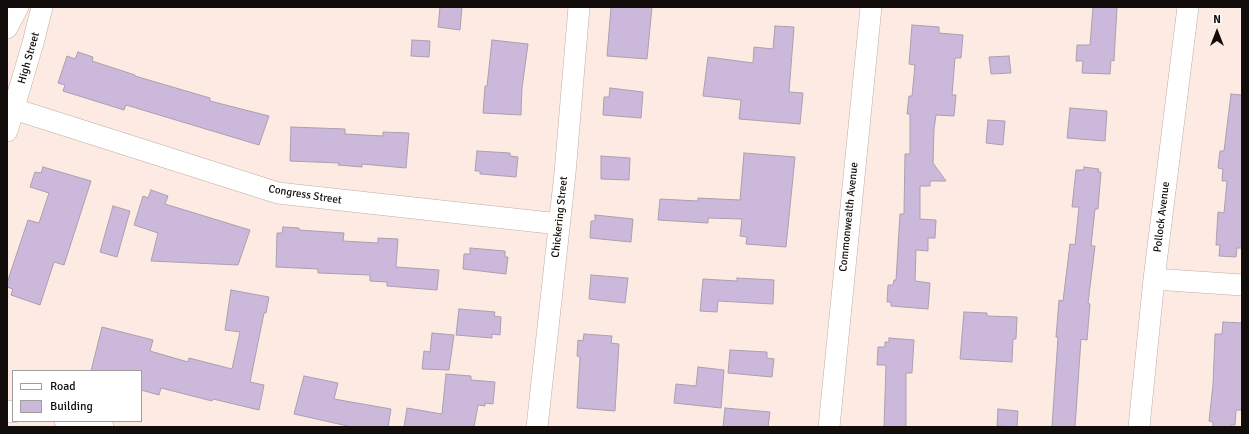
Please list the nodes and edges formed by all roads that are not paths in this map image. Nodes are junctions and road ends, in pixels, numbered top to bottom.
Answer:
1 (18, 7) edge
2 (42, 7) edge
3 (579, 7) edge
4 (871, 7) edge
5 (1188, 7) edge
6 (7, 28) edge
7 (14, 109) junction
8 (7, 131) edge
9 (560, 224) junction
10 (1154, 279) junction
11 (1242, 286) edge
12 (71, 422) edge
13 (103, 427) edge
14 (538, 427) edge
15 (829, 427) edge
16 (1139, 427) edge

1 - 6 street
2 - 7 street, High Street
3 - 9 street, Chickering Street
4 - 15 street, Commonwealth Avenue
5 - 10 street, Pollock Avenue
7 - 8 street, High Street
7 - 9 street, Congress Street
9 - 14 street, Chickering Street
10 - 11 street
10 - 16 street, Pollock Avenue
12 - 13 street

